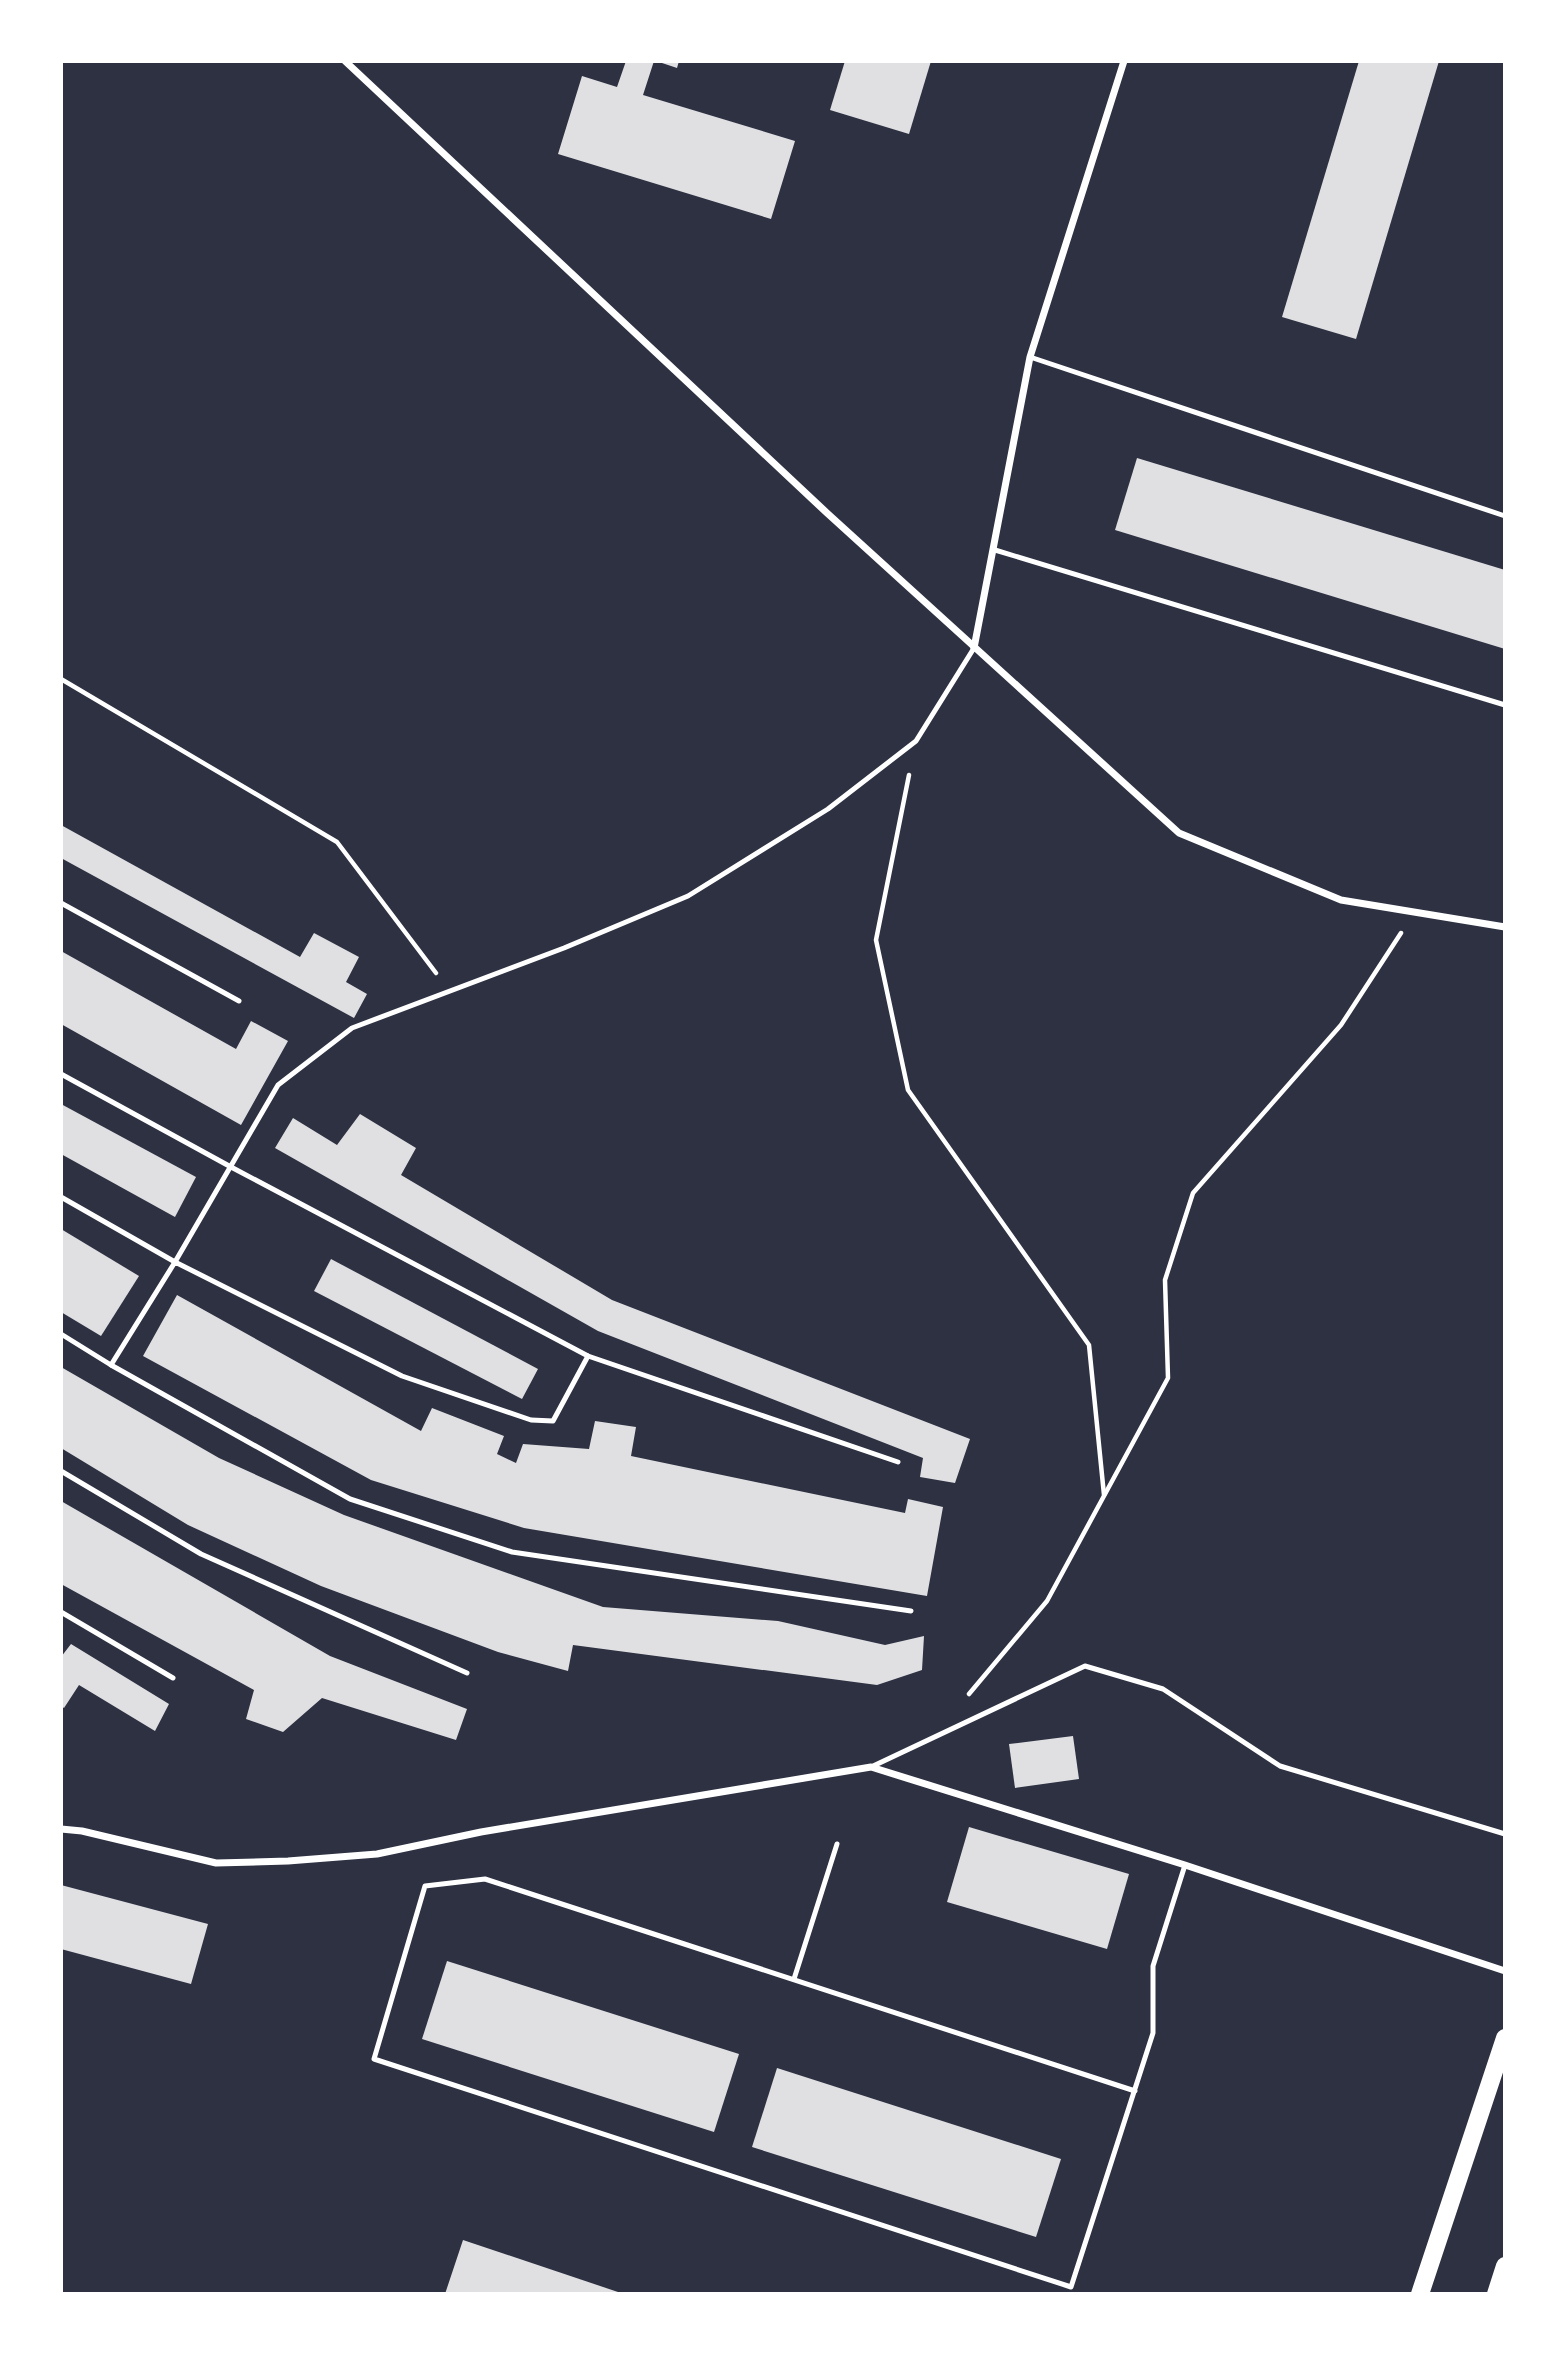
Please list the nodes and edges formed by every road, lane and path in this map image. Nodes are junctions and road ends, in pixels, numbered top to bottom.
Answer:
1 (345, 61) edge
2 (1124, 61) edge
3 (1030, 358) junction
4 (1505, 516) edge
5 (995, 550) junction
6 (974, 648) junction
7 (61, 678) edge
8 (1505, 705) edge
9 (916, 741) junction
10 (61, 903) edge
11 (1415, 912) junction
12 (1505, 927) edge
13 (449, 991) junction
14 (239, 1001) dead end
15 (61, 1074) edge
16 (231, 1167) junction
17 (61, 1197) edge
18 (175, 1262) junction
19 (61, 1334) edge
20 (588, 1356) junction
21 (111, 1365) junction
22 (898, 1462) dead end
23 (61, 1471) edge
24 (1104, 1496) junction
25 (911, 1611) dead end
26 (61, 1612) edge
27 (467, 1673) dead end
28 (173, 1678) dead end
29 (969, 1695) dead end
30 (871, 1767) junction
31 (61, 1829) edge
32 (1505, 1834) edge
33 (837, 1844) dead end
34 (1185, 1865) junction
35 (1505, 1971) edge
36 (794, 1979) junction
37 (1505, 2038) edge
38 (1135, 2091) junction
39 (1505, 2266) edge
40 (1419, 2294) edge
41 (1496, 2294) edge

1 - 6 street
2 - 3 street
3 - 4 lane
3 - 5 street
5 - 6 street
5 - 8 lane
6 - 9 lane
6 - 11 street
7 - 13 path
9 - 13 lane
9 - 24 path
10 - 14 lane
11 - 12 street
11 - 24 path
13 - 16 lane
15 - 16 lane
16 - 18 lane
16 - 20 lane
17 - 18 lane
18 - 20 lane
18 - 21 lane
19 - 21 lane
20 - 22 lane
21 - 25 lane
23 - 27 lane
24 - 29 path
26 - 28 lane
30 - 31 street
30 - 32 lane
30 - 34 street
33 - 36 lane
34 - 35 street
34 - 38 lane
36 - 38 lane
36 - 38 lane
37 - 40 main road
39 - 41 main road

